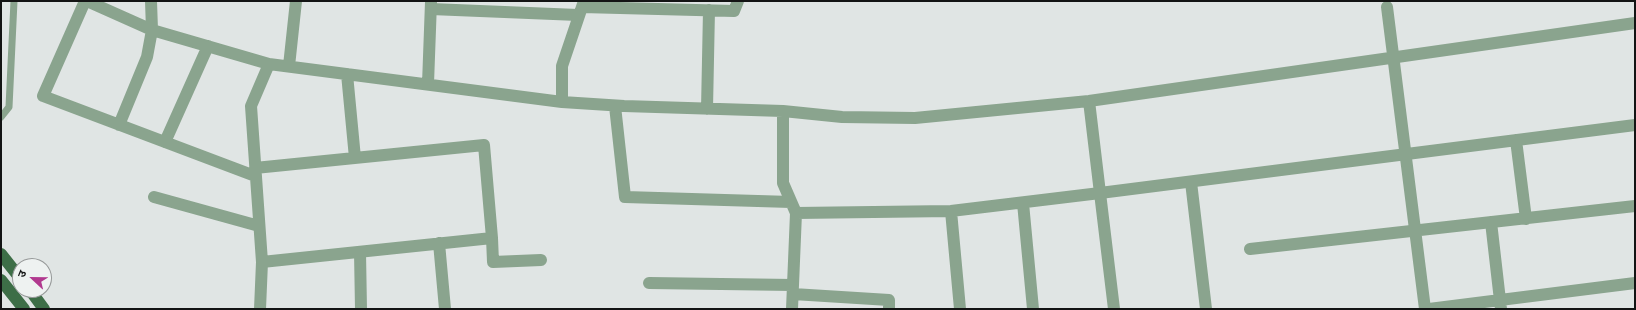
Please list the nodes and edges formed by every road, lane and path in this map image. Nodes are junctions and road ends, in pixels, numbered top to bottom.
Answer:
1 (14, 1) edge
2 (86, 1) edge
3 (151, 1) edge
4 (296, 1) edge
5 (738, 1) edge
6 (431, 5) edge
7 (1387, 7) dead end
8 (582, 8) edge
9 (709, 10) junction
10 (1635, 22) edge
11 (152, 30) junction
12 (208, 46) junction
13 (1393, 57) junction
14 (269, 64) junction
15 (289, 66) junction
16 (347, 74) junction
17 (428, 84) junction
18 (1089, 101) junction
19 (562, 102) junction
20 (615, 106) junction
21 (707, 109) junction
22 (784, 111) junction
23 (1, 117) edge
24 (119, 125) junction
25 (1635, 125) edge
26 (1516, 140) junction
27 (165, 142) junction
28 (1406, 154) junction
29 (355, 158) junction
30 (255, 172) junction
31 (1190, 182) junction
32 (1100, 193) junction
33 (154, 197) dead end
34 (1023, 203) junction
35 (1635, 206) edge
36 (794, 207) junction
37 (951, 212) junction
38 (1526, 218) junction
39 (1491, 222) junction
40 (259, 226) junction
41 (1415, 231) junction
42 (492, 238) junction
43 (439, 243) junction
44 (1250, 249) dead end
45 (360, 252) junction
46 (1, 254) edge
47 (541, 260) dead end
48 (262, 262) junction
49 (12, 268) edge
50 (1, 280) edge
51 (1635, 282) edge
52 (649, 283) dead end
53 (793, 289) junction
54 (36, 298) edge
55 (1500, 304) edge
56 (24, 309) edge
57 (44, 309) edge
58 (260, 309) edge
59 (361, 309) edge
60 (445, 309) edge
61 (792, 309) edge
62 (889, 309) edge
63 (960, 309) edge
64 (1033, 309) edge
65 (1114, 309) edge
66 (1206, 309) edge
67 (1425, 309) edge
68 (1429, 309) edge

1 - 23 lane
2 - 11 street
2 - 24 street
3 - 11 street
4 - 15 street
5 - 9 street
6 - 8 street
6 - 17 street
7 - 13 street
8 - 9 street
8 - 19 street
9 - 21 street
10 - 13 street
11 - 12 street
11 - 24 street
12 - 14 street
12 - 27 street
13 - 18 street
13 - 28 street
14 - 15 street
14 - 30 street
15 - 16 street
16 - 17 street
16 - 29 street
17 - 19 street
18 - 22 street
18 - 32 street
19 - 20 street
20 - 21 street
20 - 36 street
21 - 22 street
22 - 36 street
24 - 27 street
25 - 26 street
26 - 28 street
26 - 38 street
27 - 30 street
28 - 31 street
28 - 41 street
29 - 30 street
29 - 42 street
30 - 40 street
31 - 32 street
31 - 66 street
32 - 34 street
32 - 65 street
33 - 40 street
34 - 37 street
34 - 64 street
35 - 38 street
36 - 37 street
36 - 53 street
37 - 63 street
38 - 39 street
39 - 41 street
39 - 55 street
40 - 48 street
41 - 44 street
41 - 67 street
42 - 43 street
42 - 47 street
43 - 45 street
43 - 60 street
45 - 48 street
45 - 59 street
46 - 49 main road
48 - 58 street
50 - 56 main road
51 - 55 street
52 - 53 street
53 - 61 street
53 - 62 street
54 - 57 main road
55 - 68 street

